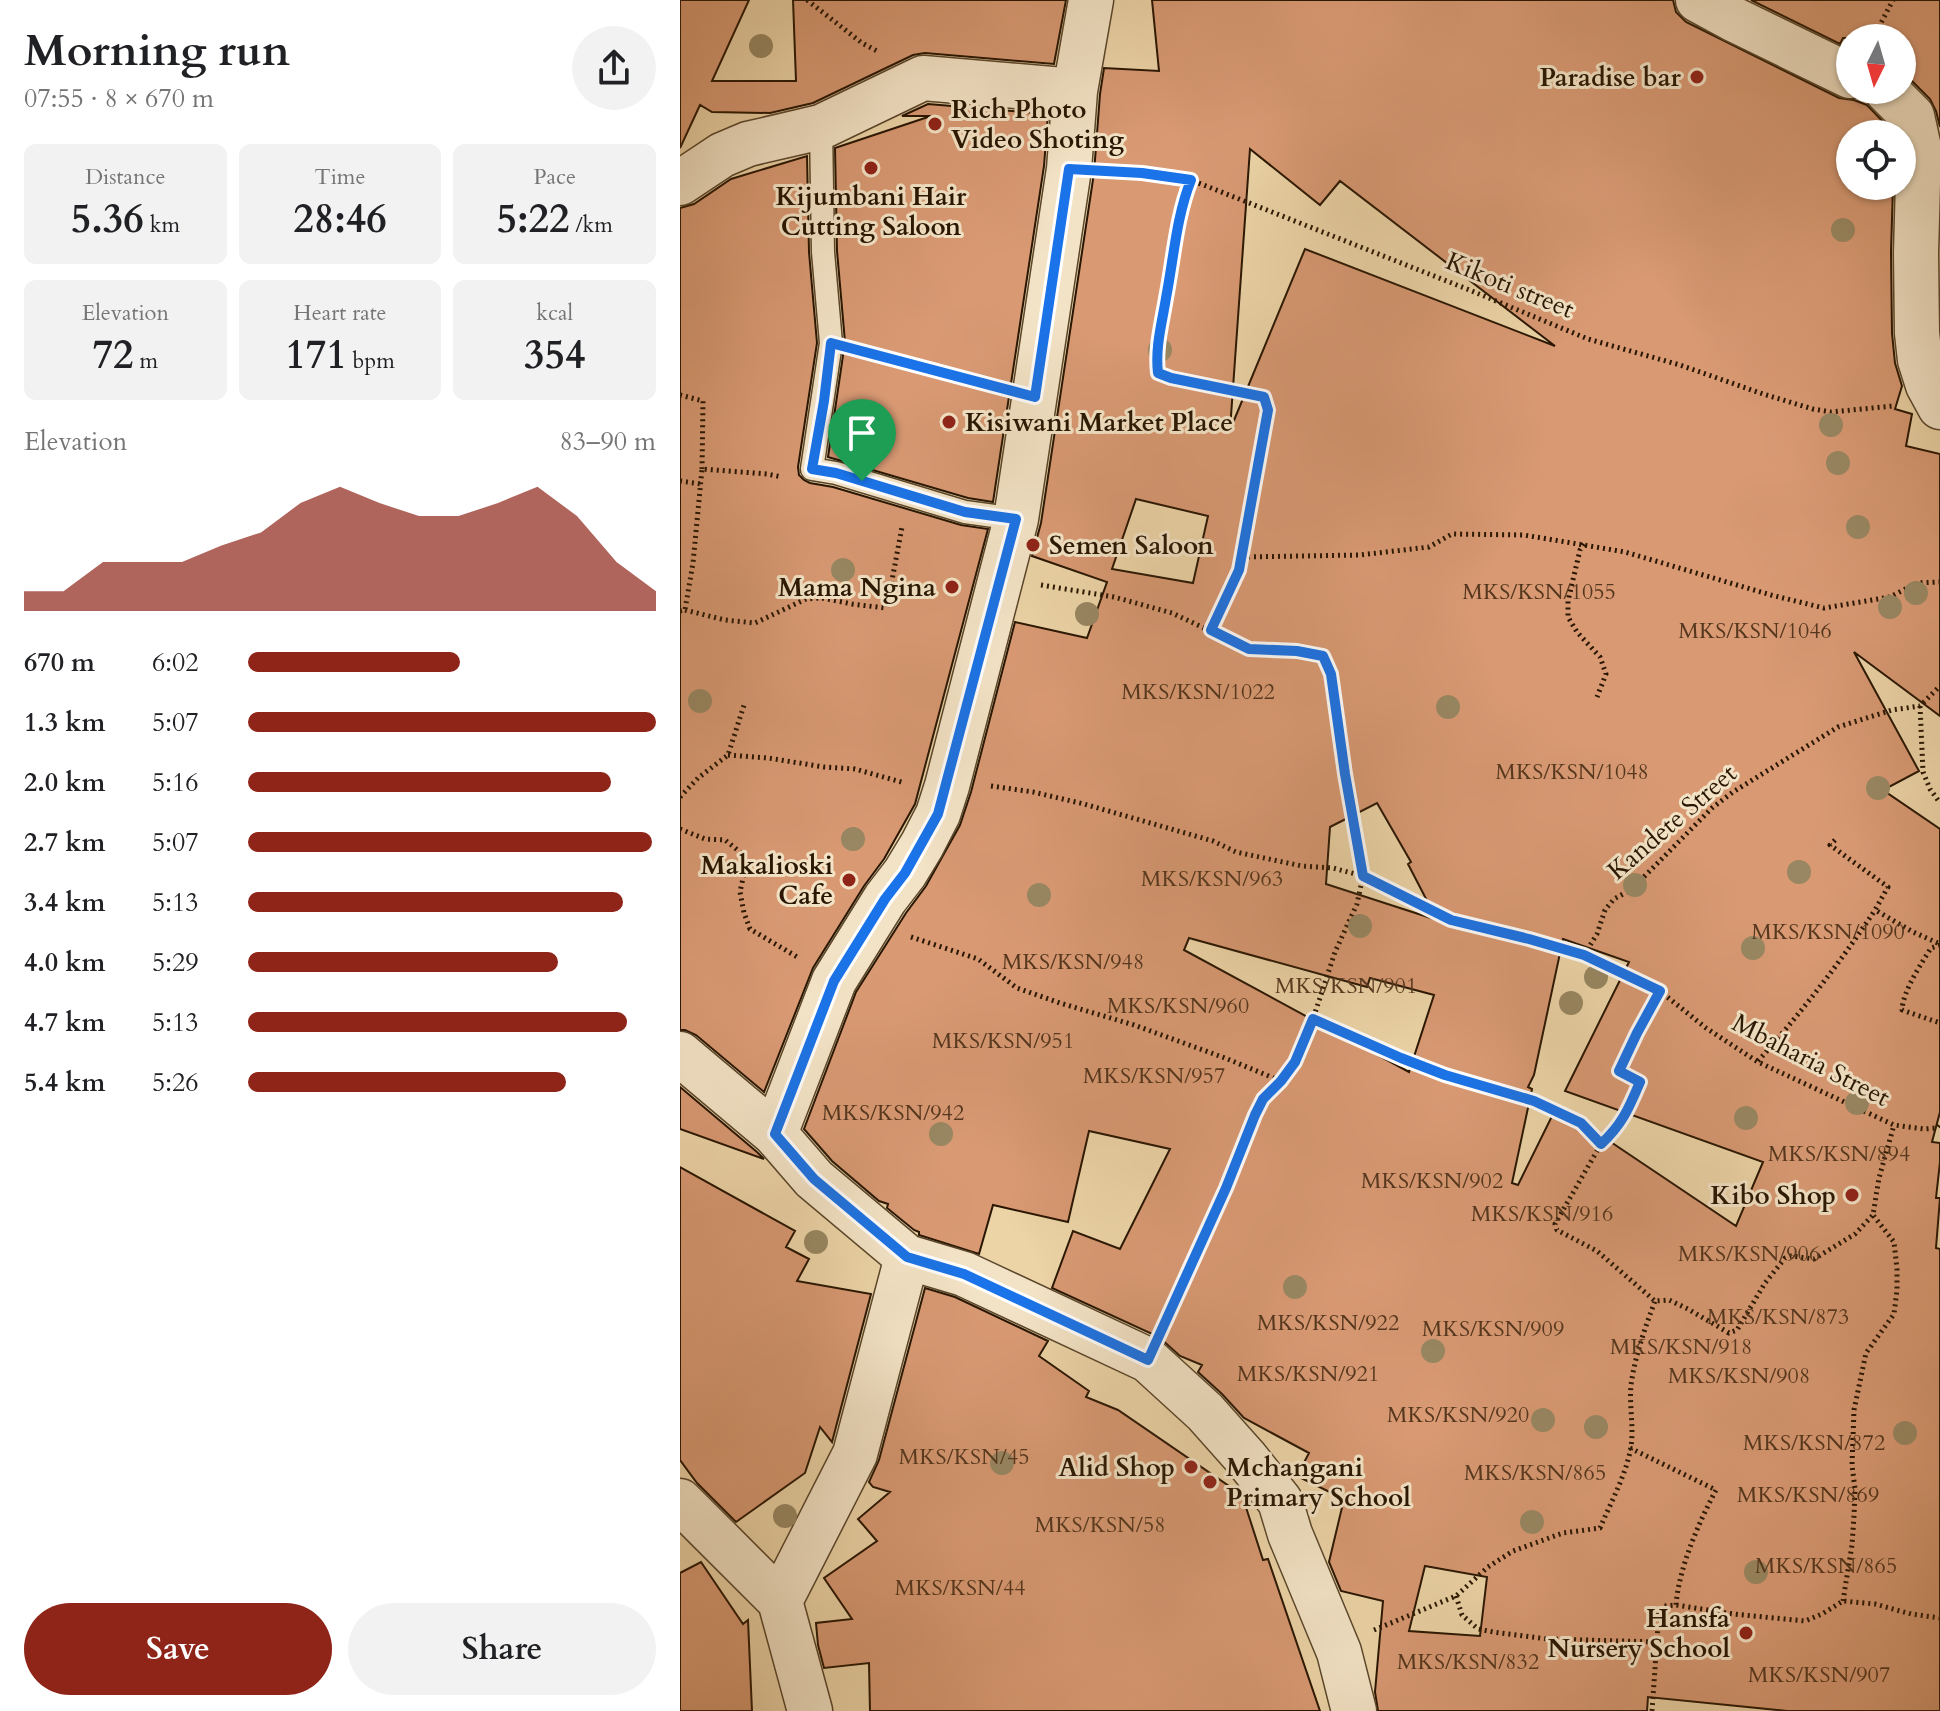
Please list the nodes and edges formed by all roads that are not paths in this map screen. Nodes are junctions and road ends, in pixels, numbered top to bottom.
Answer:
1 (1091, 0) edge
2 (1698, 0) edge
3 (1836, 69) edge
4 (1075, 91) junction
5 (1900, 104) edge
6 (821, 127) junction
7 (680, 183) edge
8 (1922, 408) edge
9 (1016, 519) junction
10 (680, 1054) edge
11 (775, 1134) junction
12 (907, 1257) junction
13 (680, 1501) edge
14 (780, 1601) junction
15 (810, 1711) edge
16 (1354, 1711) edge

1 - 4 street
2 - 3 street
4 - 6 street
4 - 9 street
5 - 8 street
6 - 7 street
6 - 9 lane
9 - 11 street
10 - 11 street
11 - 12 street
12 - 14 street
12 - 16 street
13 - 14 street
14 - 15 street

